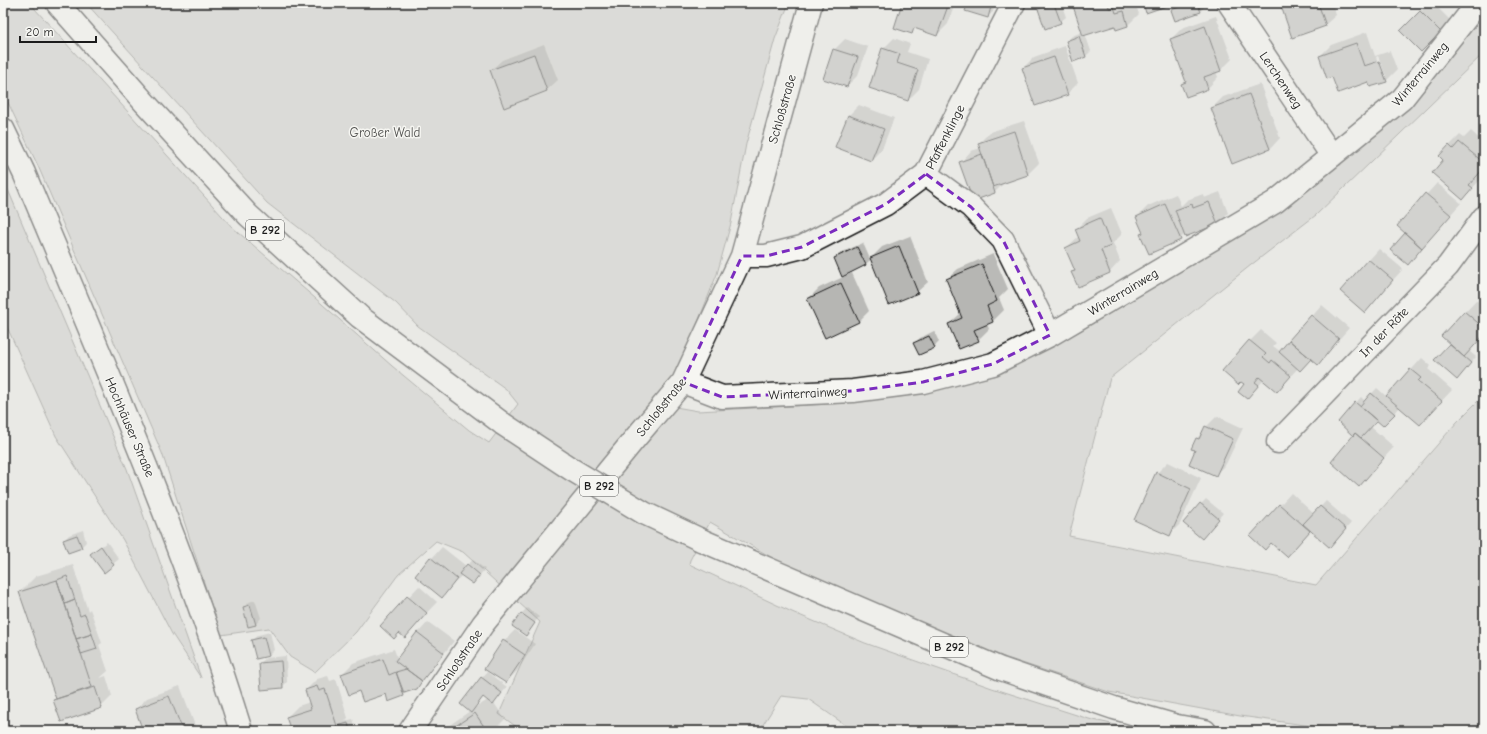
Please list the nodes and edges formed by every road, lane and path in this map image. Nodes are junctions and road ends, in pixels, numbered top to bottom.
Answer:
1 (57, 3) edge
2 (811, 3) edge
3 (1014, 3) edge
4 (1229, 3) edge
5 (1478, 3) edge
6 (3, 129) edge
7 (1332, 156) junction
8 (926, 174) junction
9 (1484, 217) edge
10 (742, 256) junction
11 (1050, 335) junction
12 (683, 382) junction
13 (1278, 442) dead end
14 (241, 731) edge
15 (410, 731) edge
16 (1205, 731) edge

1 - 16 main road, B 292, bridge
2 - 10 main road, Schloßstraße
3 - 8 main road, Pfaffenklinge
4 - 7 main road, Lerchenweg
5 - 7 main road, Winterrainweg
6 - 14 main road, Hochhäuser Straße
7 - 11 main road, Winterrainweg
8 - 10 main road, Pfaffenklinge
8 - 11 main road
9 - 13 main road, In der Röte
10 - 12 main road, Schloßstraße
11 - 12 main road, Winterrainweg
12 - 15 main road, Schloßstraße

